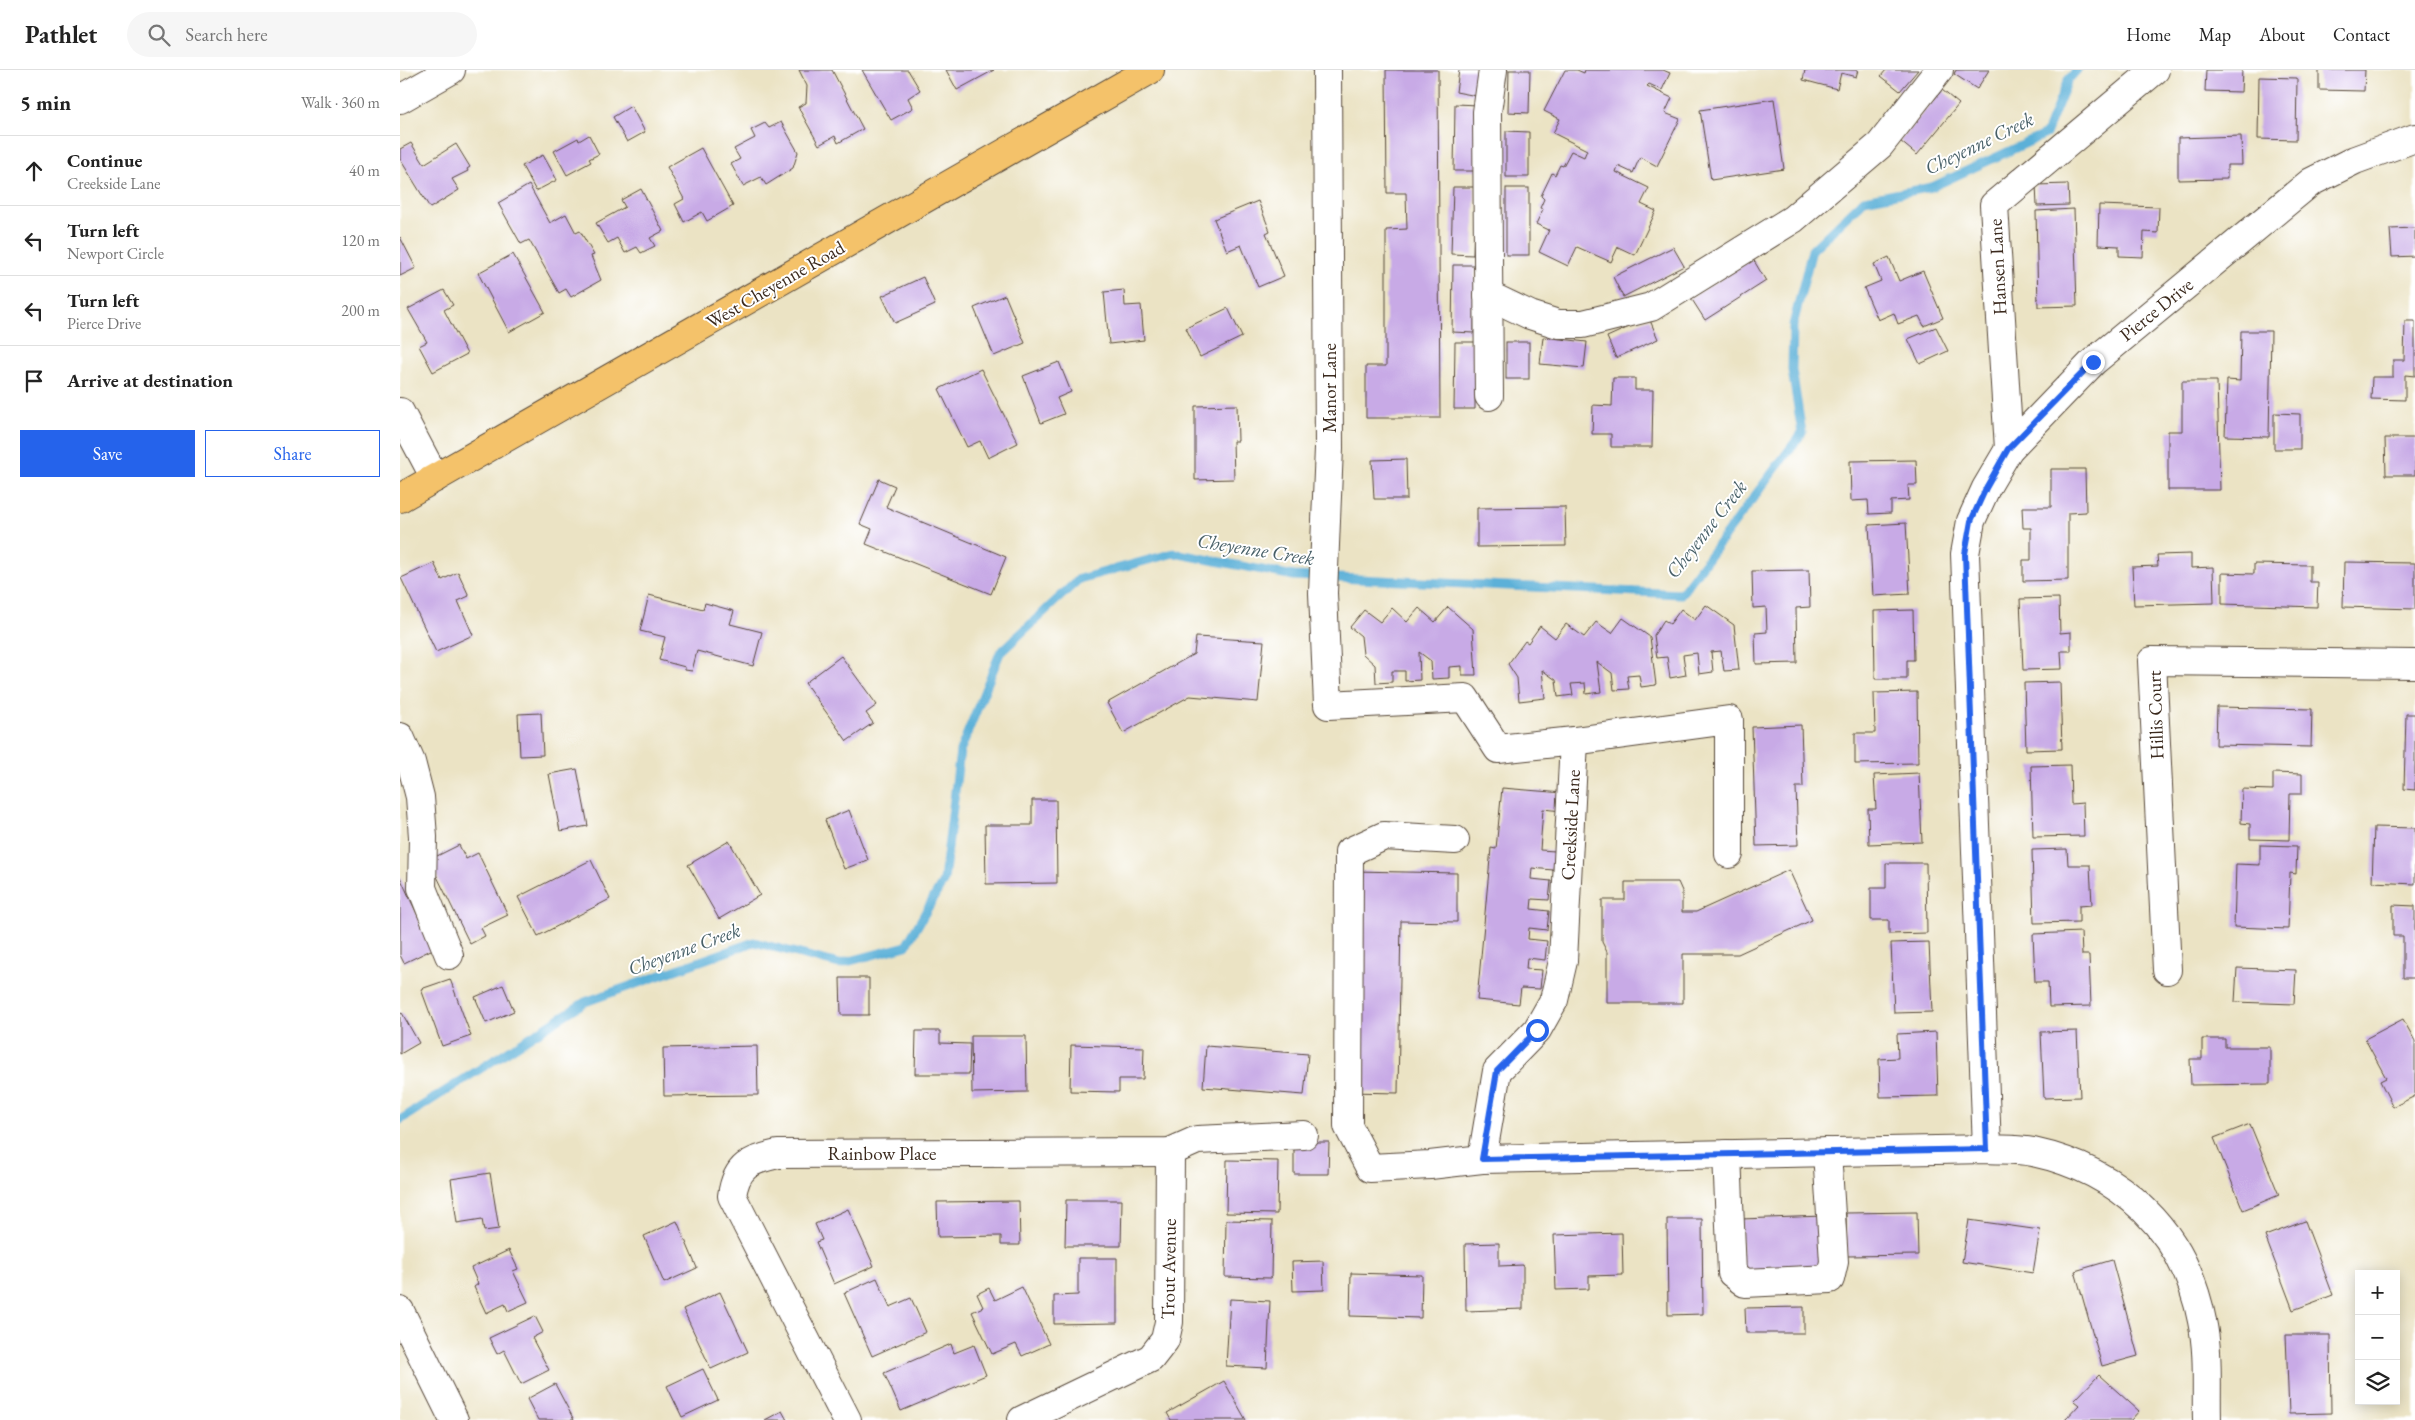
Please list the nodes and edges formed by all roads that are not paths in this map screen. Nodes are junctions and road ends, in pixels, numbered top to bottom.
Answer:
1 (451, 70) edge
2 (1327, 70) edge
3 (1493, 70) edge
4 (1938, 70) edge
5 (2155, 70) edge
6 (1146, 71) edge
7 (400, 99) edge
8 (2415, 138) edge
9 (1488, 295) junction
10 (1489, 396) dead end
11 (400, 412) edge
12 (2008, 449) junction
13 (436, 478) junction
14 (400, 498) edge
15 (2415, 664) edge
16 (1328, 705) joint
17 (400, 737) edge
18 (1574, 741) junction
19 (1455, 840) dead end
20 (1729, 854) dead end
21 (449, 954) dead end
22 (2167, 970) dead end
23 (1304, 1136) dead end
24 (1987, 1149) junction
25 (1170, 1152) junction
26 (1827, 1152) junction
27 (1727, 1154) junction
28 (1482, 1159) junction
29 (400, 1311) edge
30 (454, 1420) edge
31 (846, 1420) edge
32 (1022, 1420) edge
33 (2207, 1420) edge

1 - 7 street
2 - 16 street, Manor Lane
3 - 9 street
4 - 9 street
5 - 12 street, Hansen Lane
6 - 13 main road, West Cheyenne Road
8 - 12 street, Pierce Drive
9 - 10 street
11 - 13 street
12 - 24 street, Pierce Drive
13 - 14 main road, West Cheyenne Road
15 - 22 street, Hillis Court
16 - 18 street, Creekside Lane
17 - 21 street
18 - 20 street
18 - 28 street, Creekside Lane
19 - 28 street
23 - 25 street, Rainbow Place
24 - 26 street
24 - 33 street
25 - 31 street, Rainbow Place
25 - 32 street, Trout Avenue
26 - 27 street
26 - 27 street
27 - 28 street
29 - 30 street

